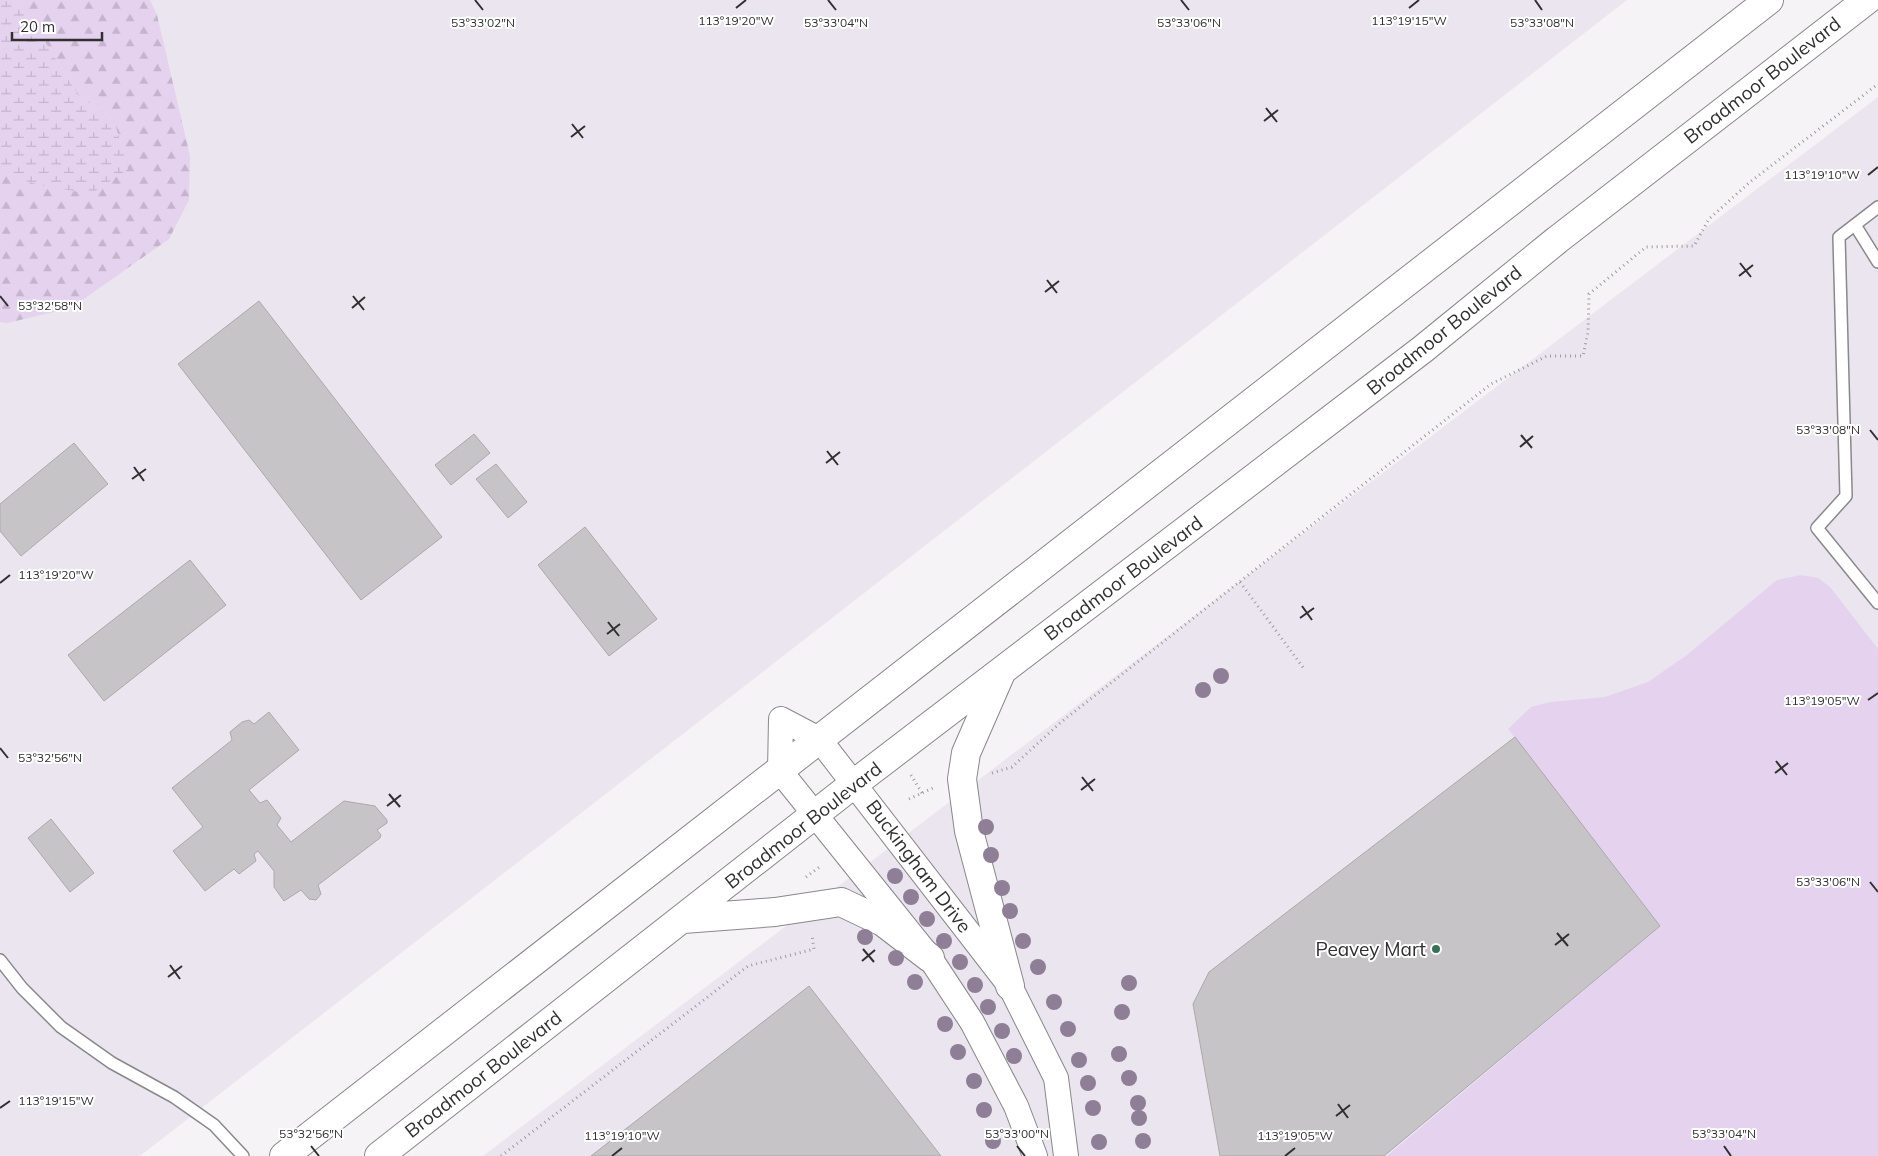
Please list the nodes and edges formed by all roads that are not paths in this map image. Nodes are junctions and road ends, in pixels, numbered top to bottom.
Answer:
1 (1769, 0) edge
2 (1867, 0) edge
3 (1878, 207) edge
4 (1855, 224) junction
5 (1878, 262) edge
6 (1878, 603) edge
7 (1002, 670) junction
8 (819, 739) junction
9 (780, 771) junction
10 (856, 784) junction
11 (815, 816) junction
12 (683, 919) junction
13 (930, 958) junction
14 (0, 960) edge
15 (1010, 986) junction
16 (242, 1156) edge
17 (284, 1156) edge
18 (379, 1156) edge
19 (1035, 1156) edge
20 (1066, 1156) edge

1 - 8 main road
2 - 7 main road, Broadmoor Boulevard
3 - 4 lane
4 - 5 lane
4 - 6 lane
7 - 10 main road, Broadmoor Boulevard
7 - 15 main road
8 - 9 main road
8 - 9 street, Buckingham Drive
8 - 10 street, Buckingham Drive
9 - 11 street
9 - 17 main road
10 - 11 main road, Broadmoor Boulevard
10 - 15 street, Buckingham Drive
11 - 12 main road, Broadmoor Boulevard
11 - 13 street
12 - 13 main road
12 - 18 main road, Broadmoor Boulevard
13 - 19 street
14 - 16 lane
15 - 20 street, Buckingham Drive

